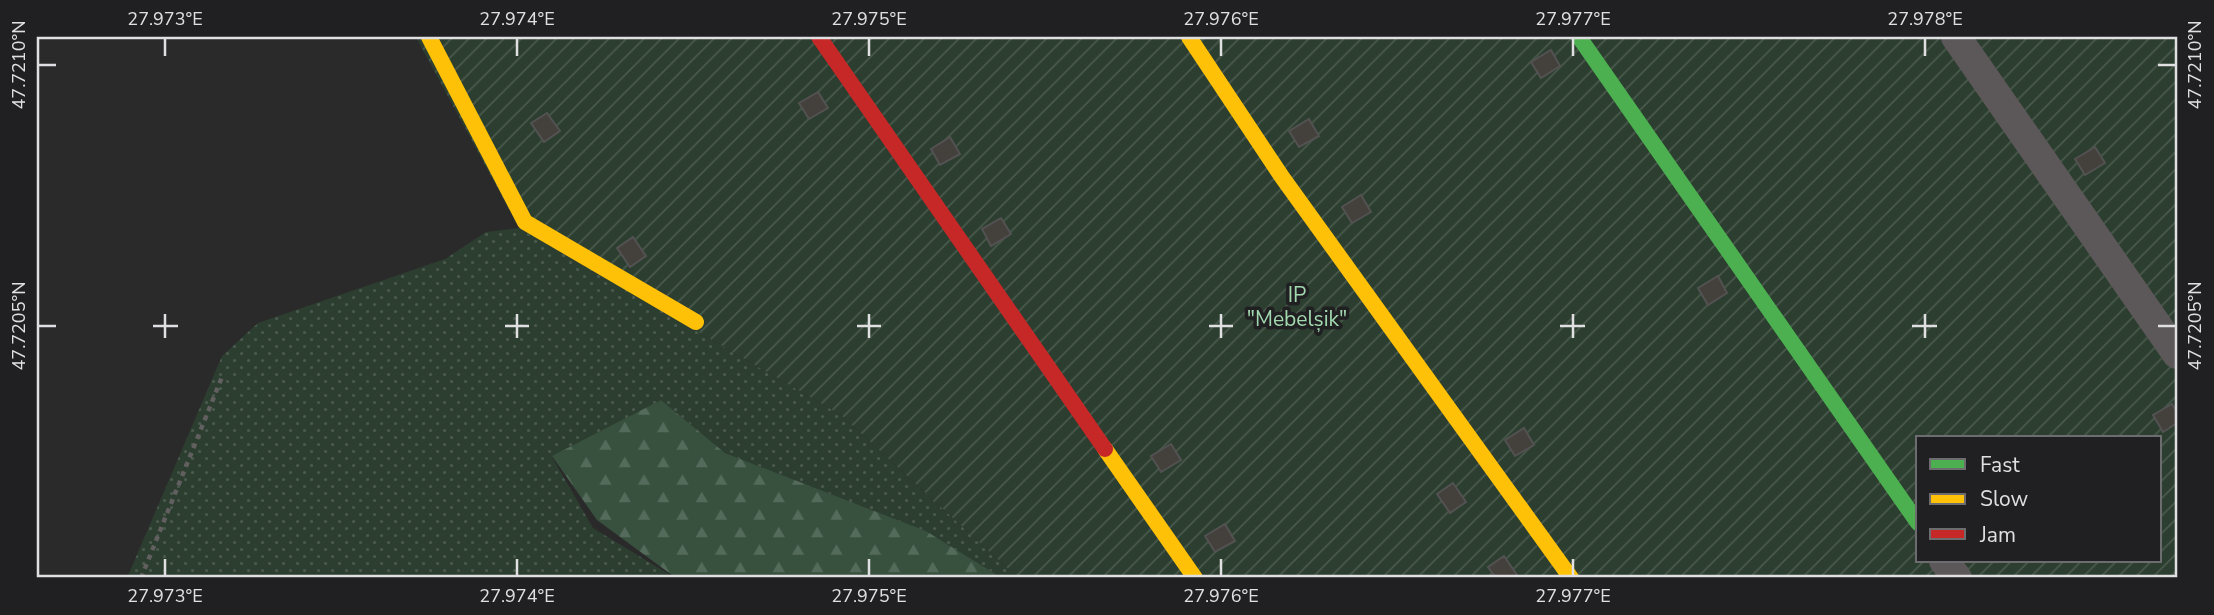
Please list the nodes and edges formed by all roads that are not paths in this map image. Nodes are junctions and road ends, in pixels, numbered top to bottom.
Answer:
1 (429, 37) edge
2 (819, 37) edge
3 (1189, 37) edge
4 (1579, 37) edge
5 (1956, 37) edge
6 (696, 322) dead end
7 (2177, 354) edge
8 (1916, 520) edge
9 (1945, 562) edge
10 (1195, 578) edge
11 (1571, 578) edge
12 (1957, 578) edge

1 - 6 street
2 - 10 street
3 - 11 street
4 - 8 street
5 - 7 street
9 - 12 street

